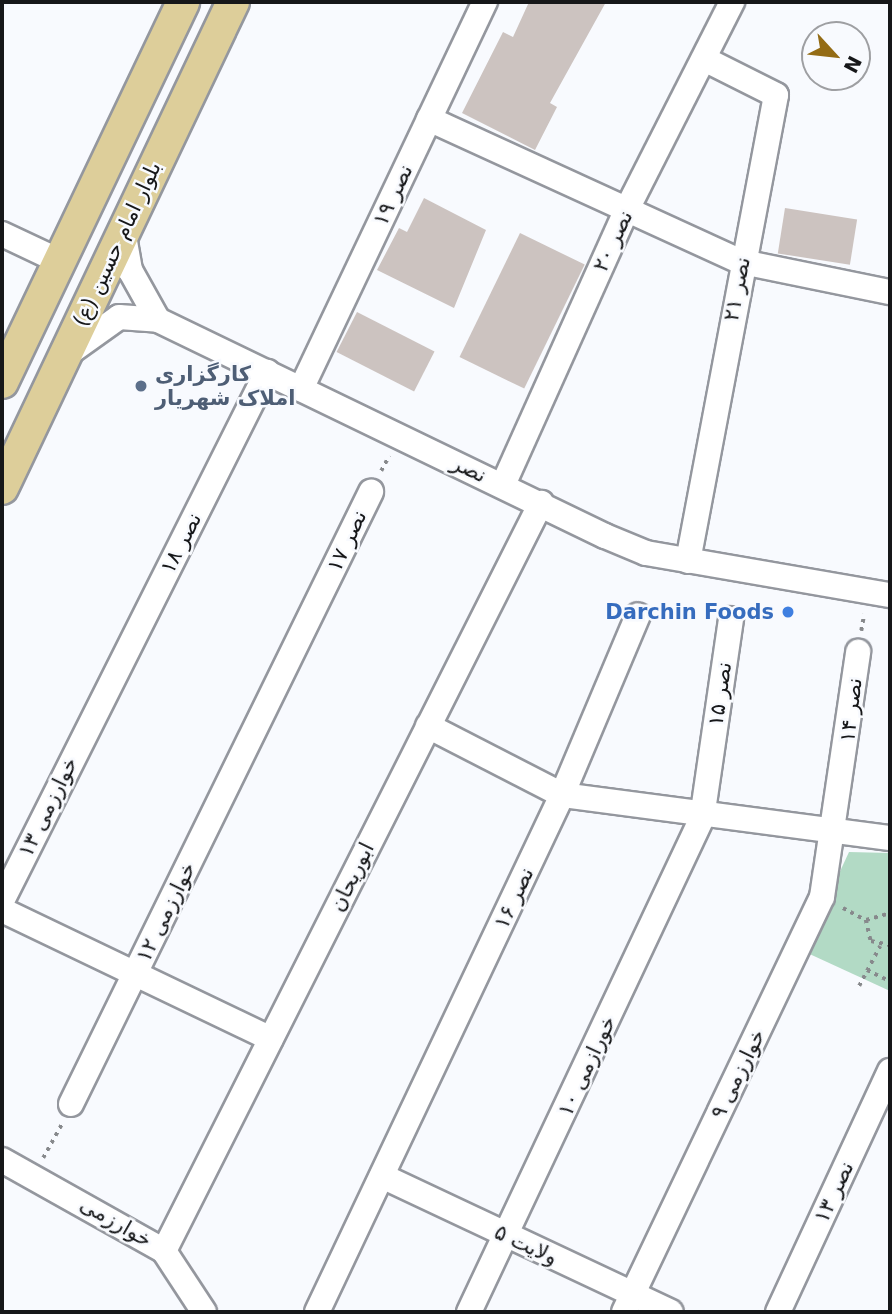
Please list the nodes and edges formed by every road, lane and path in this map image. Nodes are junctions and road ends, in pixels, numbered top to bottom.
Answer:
1 (183, 2) edge
2 (233, 2) edge
3 (485, 2) edge
4 (733, 2) edge
5 (706, 60) junction
6 (429, 118) junction
7 (625, 212) junction
8 (123, 230) junction
9 (2, 234) edge
10 (59, 261) junction
11 (742, 262) junction
12 (890, 292) edge
13 (158, 320) junction
14 (63, 357) junction
15 (267, 372) junction
16 (2, 382) edge
17 (301, 389) junction
18 (400, 436) junction
19 (4, 478) edge
20 (503, 485) junction
21 (371, 492) joint
22 (541, 503) junction
23 (688, 561) junction
24 (879, 593) edge
25 (638, 615) dead end
26 (731, 619) dead end
27 (297, 647) joint
28 (858, 652) joint
29 (95, 713) joint
30 (428, 726) junction
31 (562, 795) junction
32 (702, 818) junction
33 (836, 830) junction
34 (890, 838) edge
35 (2, 901) edge
36 (2, 910) edge
37 (890, 912) edge
38 (890, 945) edge
39 (880, 946) junction
40 (867, 970) junction
41 (135, 975) junction
42 (890, 981) edge
43 (859, 986) dead end
44 (271, 1040) junction
45 (890, 1072) edge
46 (71, 1104) joint
47 (2, 1160) edge
48 (34, 1175) junction
49 (382, 1176) junction
50 (507, 1236) junction
51 (164, 1251) junction
52 (628, 1303) edge
53 (204, 1312) edge
54 (317, 1312) edge
55 (469, 1312) edge
56 (671, 1312) edge
57 (778, 1312) edge

1 - 10 main road
2 - 8 main road, بلوار امام حسین (ع)
3 - 6 street, نصر ۱۹
4 - 5 street, نصر ۲۰
5 - 7 street, نصر ۲۰
5 - 11 street, نصر ۲۱
6 - 7 street
6 - 17 street, نصر ۱۹
7 - 11 street
7 - 20 street, نصر ۲۰
8 - 13 street
8 - 14 main road, بلوار امام حسین (ع)
9 - 10 street
10 - 16 main road
11 - 12 street
11 - 23 street, نصر ۲۱
13 - 14 street
13 - 15 street, نصر
14 - 19 main road, بلوار امام حسین (ع)
15 - 17 street, نصر
15 - 29 street, نصر ۱۸
17 - 18 street, نصر
18 - 20 street, نصر
18 - 21 path, نصر ۱۷
20 - 22 street, نصر
21 - 27 street, نصر ۱۷
22 - 23 street, نصر
22 - 30 street, ابوریحان
23 - 24 street, نصر
24 - 28 path, نصر ۱۴
25 - 31 street, نصر ۱۶
26 - 32 street, نصر ۱۵
27 - 41 street, خوارزمی ۱۲
28 - 33 street, نصر ۱۴
29 - 35 street, خوارزمی ۱۳
30 - 31 street
30 - 44 street, ابوریحان
31 - 32 street
31 - 49 street, نصر ۱۶
32 - 33 street
32 - 50 street, خورازمی ۱۰
33 - 34 street
33 - 52 street, خوارزمی ۹
36 - 41 street
37 - 39 path
38 - 39 path
39 - 40 path
40 - 42 path
40 - 43 path
41 - 44 street
41 - 46 street, خوارزمی ۱۲
44 - 51 street, ابوریحان
45 - 57 street, نصر ۱۳
46 - 48 path
47 - 48 street, خوارزمی
48 - 51 street, خوارزمی
49 - 50 street, ولایت ۵
49 - 54 street, نصر ۱۶
50 - 52 street, ولایت ۵
50 - 55 street, خورازمی ۱۰
51 - 53 street, خوارزمی
52 - 56 street, ولایت ۵

